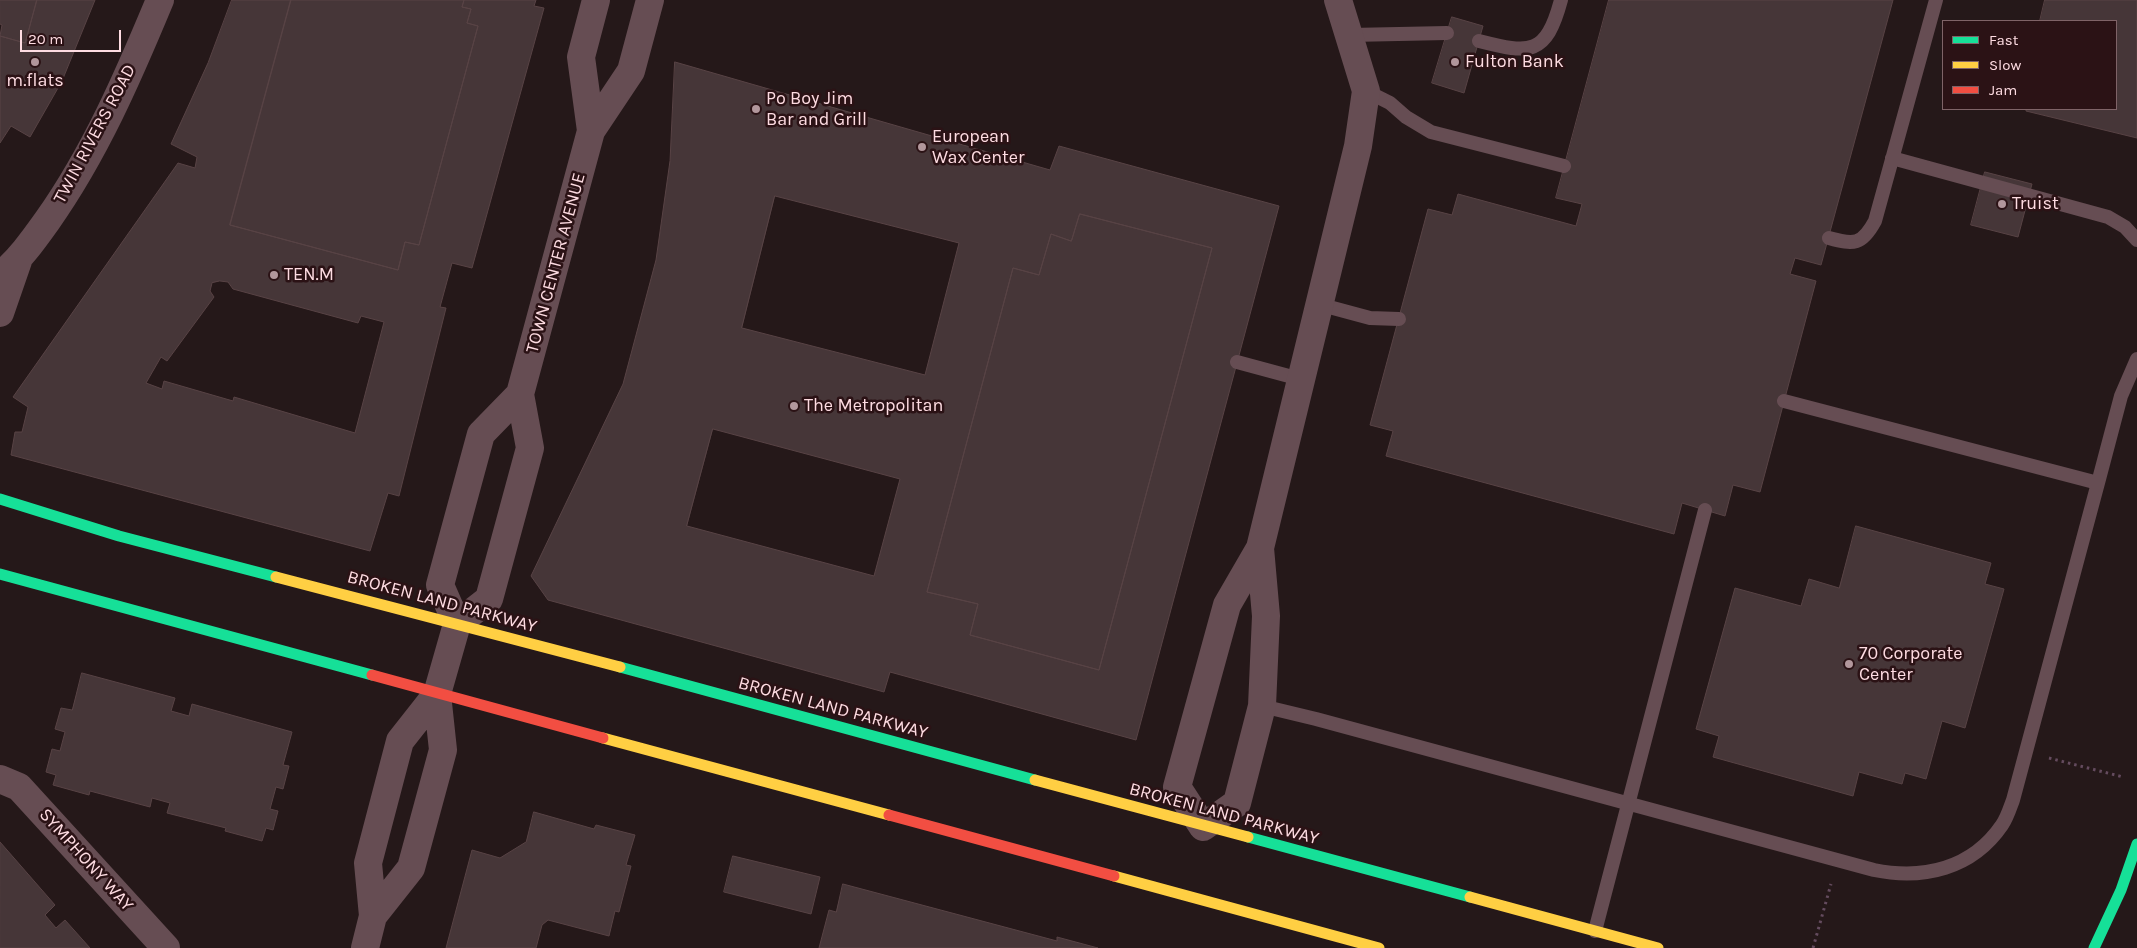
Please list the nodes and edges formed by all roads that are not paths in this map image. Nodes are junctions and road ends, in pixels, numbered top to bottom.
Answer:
1 (160, 0) edge
2 (596, 0) edge
3 (650, 0) edge
4 (1338, 0) edge
5 (1562, 0) edge
6 (1936, 0) edge
7 (1447, 33) dead end
8 (1350, 35) junction
9 (1479, 41) dead end
10 (1366, 91) junction
11 (591, 131) junction
12 (1892, 158) junction
13 (1564, 166) dead end
14 (1828, 238) dead end
15 (2137, 240) edge
16 (9, 269) edge
17 (1318, 304) junction
18 (0, 313) edge
19 (1399, 319) dead end
20 (2137, 359) edge
21 (1237, 362) dead end
22 (1300, 379) junction
23 (520, 394) junction
24 (1784, 401) dead end
25 (2098, 483) junction
26 (0, 499) edge
27 (1705, 510) dead end
28 (1260, 548) junction
29 (0, 574) edge
30 (457, 624) junction
31 (437, 694) junction
32 (1262, 706) junction
33 (0, 779) edge
34 (1629, 804) junction
35 (1203, 827) junction
36 (2137, 844) edge
37 (373, 916) junction
38 (1595, 931) junction
39 (166, 948) edge
40 (365, 948) edge
41 (1379, 948) edge
42 (1658, 948) edge
43 (2094, 948) edge

1 - 16 street, TWIN RIVERS ROAD
2 - 11 street, TOWN CENTER AVENUE
3 - 11 street, TOWN CENTER AVENUE
4 - 8 street
5 - 9 lane
6 - 12 lane
7 - 8 lane
8 - 10 street
10 - 13 lane
10 - 17 street
11 - 23 street, TOWN CENTER AVENUE
12 - 14 lane
12 - 15 lane
16 - 18 street, TWIN RIVERS ROAD
17 - 19 lane
17 - 22 street
20 - 25 lane
21 - 22 lane
22 - 28 street
23 - 30 street, TOWN CENTER AVENUE
23 - 30 street, TOWN CENTER AVENUE
24 - 25 lane
25 - 34 lane
26 - 30 street, BROKEN LAND PARKWAY
27 - 34 lane
28 - 32 street
28 - 35 street
29 - 31 street
30 - 31 street
30 - 35 street, BROKEN LAND PARKWAY
31 - 37 street
31 - 37 street
31 - 41 street
32 - 34 lane
32 - 35 street
33 - 39 street, SYMPHONY WAY
34 - 38 lane
35 - 38 street, BROKEN LAND PARKWAY
36 - 43 street
37 - 40 street
38 - 42 street, BROKEN LAND PARKWAY

